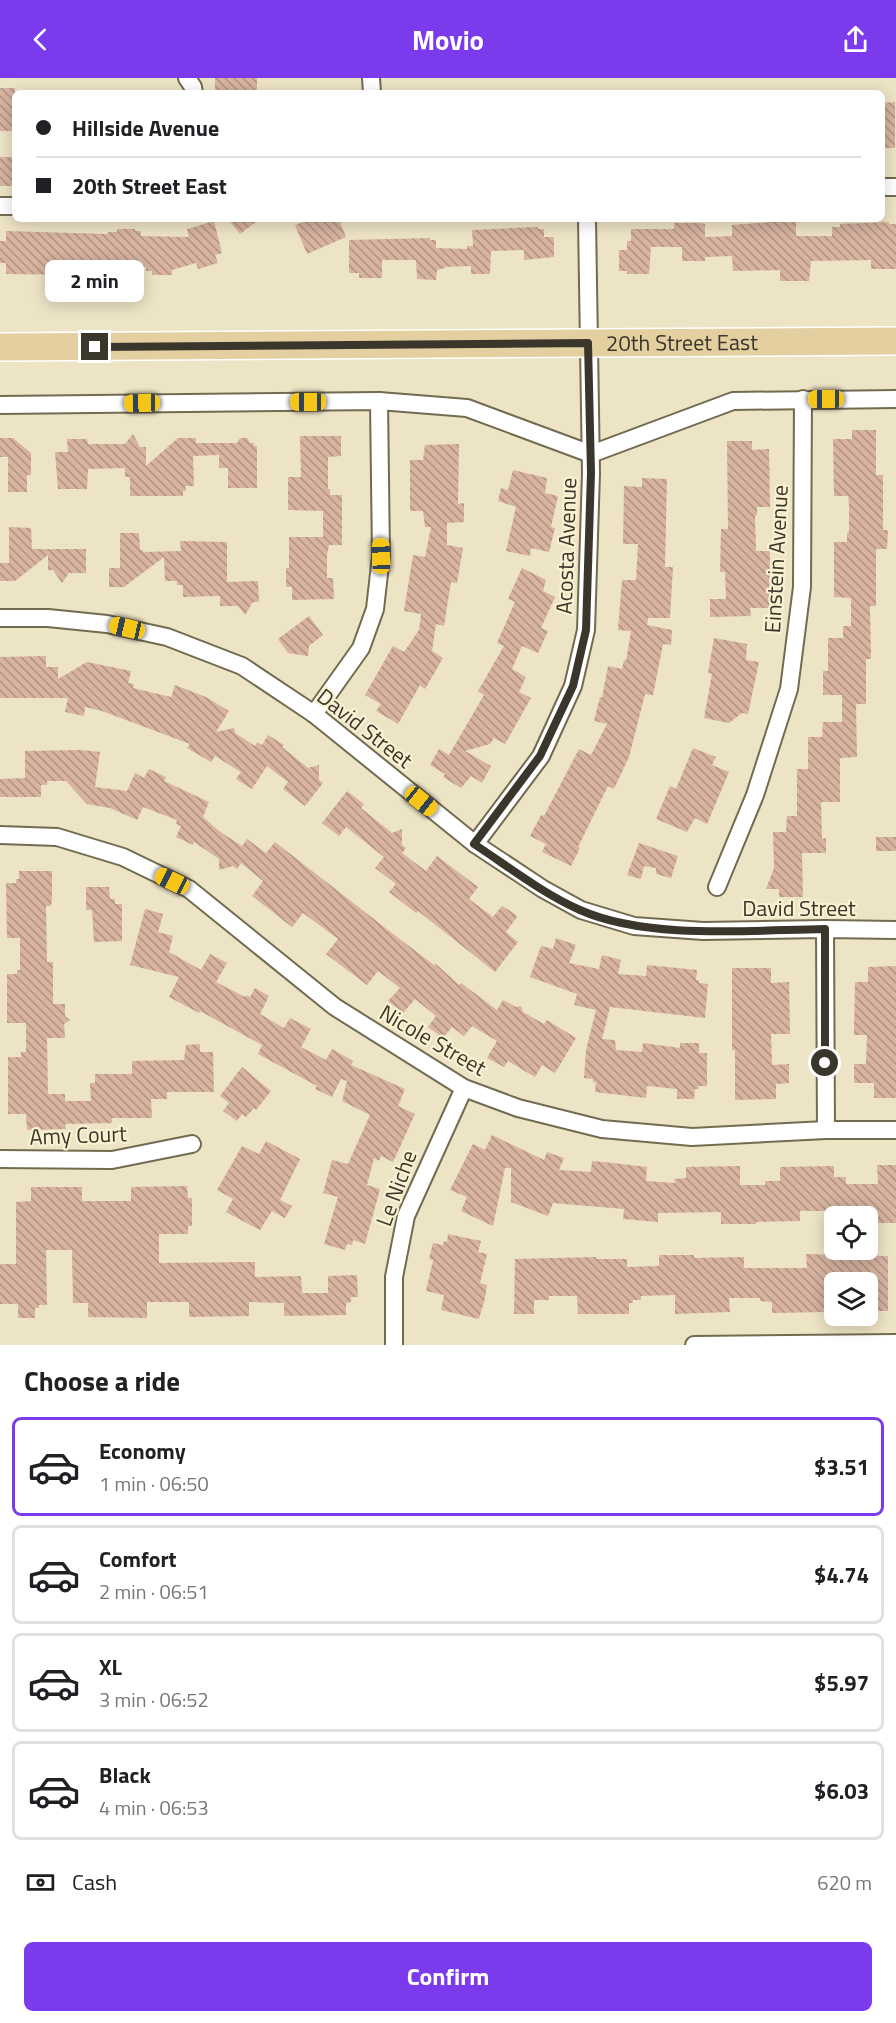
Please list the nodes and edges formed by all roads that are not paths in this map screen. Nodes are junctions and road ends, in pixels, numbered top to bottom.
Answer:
1 (587, 222) edge
2 (896, 341) edge
3 (588, 343) junction
4 (0, 347) edge
5 (803, 399) junction
6 (896, 399) edge
7 (380, 401) junction
8 (0, 405) edge
9 (591, 454) junction
10 (0, 618) edge
11 (314, 714) junction
12 (0, 835) edge
13 (474, 844) junction
14 (717, 887) dead end
15 (825, 929) junction
16 (896, 930) edge
17 (464, 1088) junction
18 (826, 1130) junction
19 (896, 1130) edge
20 (192, 1144) dead end
21 (0, 1159) edge
22 (896, 1343) edge
23 (394, 1345) edge
24 (694, 1345) edge

1 - 3 street, Acosta Avenue
2 - 3 main road, 20th Street East
3 - 4 main road, 20th Street East
3 - 9 street, Acosta Avenue
5 - 6 street
5 - 9 street
5 - 14 street, Einstein Avenue
7 - 8 street
7 - 9 street
7 - 11 street
9 - 13 street, Acosta Avenue
10 - 11 street, David Street
11 - 13 street, David Street
12 - 17 street, Nicole Street
13 - 15 street, David Street
15 - 16 street, David Street
15 - 18 street
17 - 18 street, Nicole Street
17 - 23 street, Le Niche
18 - 19 street, Nicole Street
20 - 21 street, Amy Court
22 - 24 street

